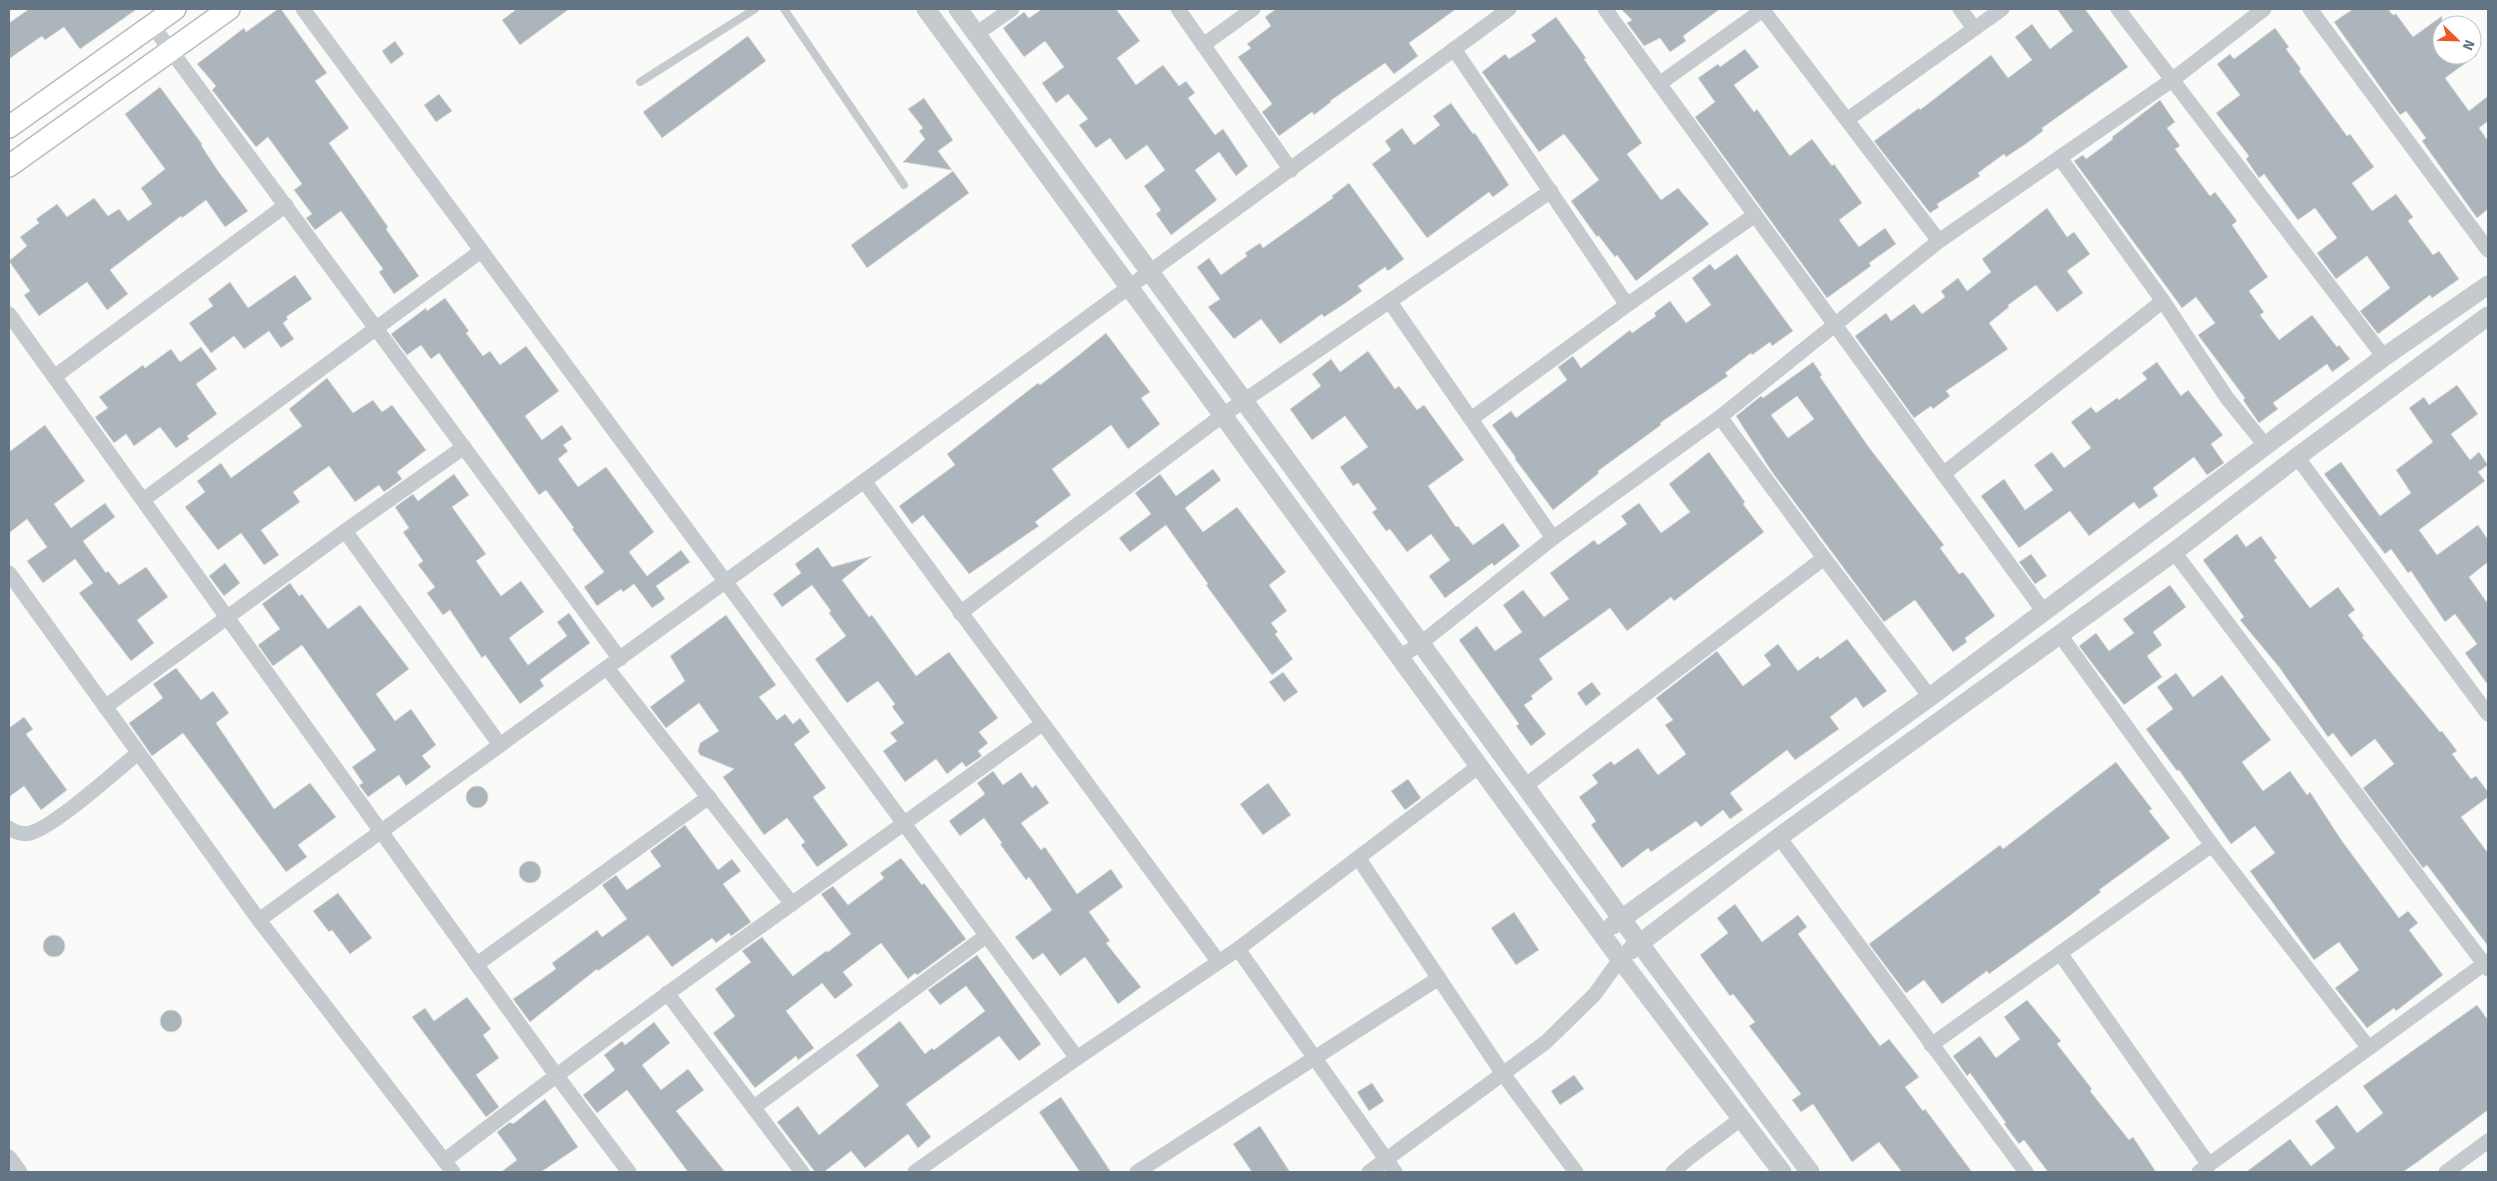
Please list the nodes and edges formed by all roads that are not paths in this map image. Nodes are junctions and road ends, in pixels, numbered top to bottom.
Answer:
1 (175, 9) edge
2 (229, 9) edge
3 (303, 9) edge
4 (755, 9) edge
5 (784, 9) edge
6 (926, 9) edge
7 (958, 9) edge
8 (1012, 9) edge
9 (1178, 9) edge
10 (1253, 9) edge
11 (1509, 9) edge
12 (1605, 9) edge
13 (1763, 9) edge
14 (1960, 9) edge
15 (2002, 9) edge
16 (2118, 9) edge
17 (2264, 9) edge
18 (2310, 9) edge
19 (152, 25) junction
20 (1974, 28) junction
21 (976, 34) junction
22 (1203, 45) junction
23 (1454, 49) junction
24 (172, 50) junction
25 (2172, 80) junction
26 (640, 82) dead end
27 (1659, 84) junction
28 (1848, 119) junction
29 (9, 127) edge
30 (2060, 158) junction
31 (9, 166) edge
32 (1291, 170) junction
33 (904, 185) dead end
34 (1551, 191) junction
35 (286, 206) junction
36 (1755, 215) junction
37 (1939, 241) junction
38 (2488, 250) edge
39 (482, 251) junction
40 (1150, 272) junction
41 (2488, 285) edge
42 (1129, 287) junction
43 (2163, 301) junction
44 (1390, 302) junction
45 (1627, 304) junction
46 (9, 314) edge
47 (2488, 316) edge
48 (1835, 325) junction
49 (377, 329) junction
50 (2384, 357) junction
51 (54, 377) junction
52 (1244, 401) junction
53 (1223, 415) junction
54 (1720, 417) junction
55 (1471, 419) junction
56 (2265, 445) junction
57 (464, 447) junction
58 (2297, 457) junction
59 (1943, 474) junction
60 (864, 482) junction
61 (143, 500) junction
62 (344, 531) junction
63 (1553, 538) junction
64 (2174, 552) junction
65 (1824, 558) junction
66 (9, 573) edge
67 (724, 581) junction
68 (960, 612) junction
69 (2044, 612) junction
70 (227, 617) junction
71 (2060, 635) junction
72 (1421, 644) junction
73 (1400, 657) junction
74 (620, 659) junction
75 (607, 668) junction
76 (1930, 697) junction
77 (105, 707) junction
78 (2488, 714) edge
79 (1042, 724) junction
80 (500, 745) junction
81 (138, 753) junction
82 (1479, 766) junction
83 (1525, 786) junction
84 (709, 797) junction
85 (903, 824) junction
86 (9, 828) edge
87 (381, 831) junction
88 (1779, 837) junction
89 (2212, 845) junction
90 (1359, 859) junction
91 (792, 904) junction
92 (1622, 918) junction
93 (258, 920) junction
94 (1602, 934) junction
95 (986, 936) junction
96 (1640, 944) junction
97 (1238, 949) junction
98 (2060, 953) junction
99 (1620, 959) junction
100 (1218, 961) junction
101 (477, 964) junction
102 (2487, 965) edge
103 (1438, 978) junction
104 (667, 993) junction
105 (1931, 1045) junction
106 (2368, 1047) junction
107 (1315, 1056) junction
108 (1076, 1058) junction
109 (1503, 1074) junction
110 (556, 1075) junction
111 (754, 1107) junction
112 (1742, 1118) junction
113 (2488, 1141) edge
114 (9, 1157) edge
115 (1390, 1166) edge
116 (449, 1167) edge
117 (2204, 1169) edge
118 (20, 1172) edge
119 (629, 1172) edge
120 (802, 1172) edge
121 (915, 1172) edge
122 (1137, 1172) edge
123 (1370, 1172) edge
124 (1576, 1172) edge
125 (1673, 1172) edge
126 (1782, 1172) edge
127 (1810, 1172) edge
128 (2026, 1172) edge
129 (2446, 1172) edge

1 - 19 main road
2 - 24 main road
3 - 39 street
4 - 26 lane
5 - 33 lane
6 - 42 street
7 - 21 street
8 - 21 street
9 - 22 street
10 - 22 street
11 - 23 street
12 - 27 street
13 - 27 street
13 - 28 street
14 - 20 street
15 - 20 street
16 - 25 street
17 - 25 street
18 - 38 street
19 - 24 street
19 - 29 main road
20 - 28 street
21 - 40 street
22 - 32 street
23 - 32 street
23 - 34 street
24 - 31 main road
24 - 35 street
25 - 30 street
25 - 50 street
27 - 36 street
28 - 37 street
30 - 37 street
30 - 43 street
32 - 40 street
34 - 44 street
34 - 45 street
35 - 49 street
35 - 51 street
36 - 45 street
36 - 48 street
37 - 48 street
39 - 49 street
39 - 67 street
40 - 42 street
40 - 52 street
41 - 50 street
42 - 53 street
42 - 60 street
43 - 56 street
43 - 59 street
44 - 52 street
44 - 55 street
45 - 55 street
46 - 51 street
47 - 58 street
48 - 54 street
48 - 59 street
49 - 57 street
49 - 61 street
50 - 56 street
51 - 61 street
52 - 53 street
52 - 72 street
53 - 68 street
53 - 73 street
54 - 63 street
54 - 65 street
55 - 63 street
56 - 69 street
57 - 62 street
57 - 74 street
58 - 64 street
58 - 78 street
59 - 69 street
60 - 67 street
60 - 68 street
61 - 70 street
62 - 70 street
62 - 80 street
63 - 72 street
64 - 71 street
64 - 102 street
65 - 76 street
65 - 83 street
66 - 77 street
67 - 74 street
67 - 85 street
68 - 79 street
69 - 76 street
70 - 77 street
70 - 87 street
71 - 88 street
71 - 89 street
72 - 73 street
72 - 83 street
73 - 82 street
74 - 75 street
75 - 80 street
75 - 84 street
76 - 92 street
77 - 81 street
79 - 85 street
79 - 100 street
80 - 87 street
81 - 86 street
81 - 93 street
82 - 90 street
82 - 94 street
83 - 92 street
84 - 91 street
84 - 101 street
85 - 91 street
85 - 95 street
87 - 93 street
87 - 101 street
88 - 96 street
88 - 105 street
89 - 98 street
89 - 106 street
90 - 97 street
90 - 103 street
91 - 104 street
92 - 94 street
92 - 96 street
93 - 116 street
94 - 99 street
95 - 108 street
95 - 111 street
96 - 99 street
96 - 127 street
97 - 100 street
97 - 107 street
98 - 105 street
98 - 117 street
99 - 109 street
99 - 112 street
100 - 108 street
101 - 110 street
102 - 106 street
103 - 107 street
103 - 109 street
104 - 110 street
104 - 111 street
105 - 128 street
106 - 117 street
107 - 115 street
107 - 122 street
108 - 121 street
109 - 115 street
109 - 124 street
110 - 116 street
110 - 119 street
111 - 120 street
112 - 125 street
112 - 126 street
113 - 129 street
114 - 118 street
115 - 123 street

